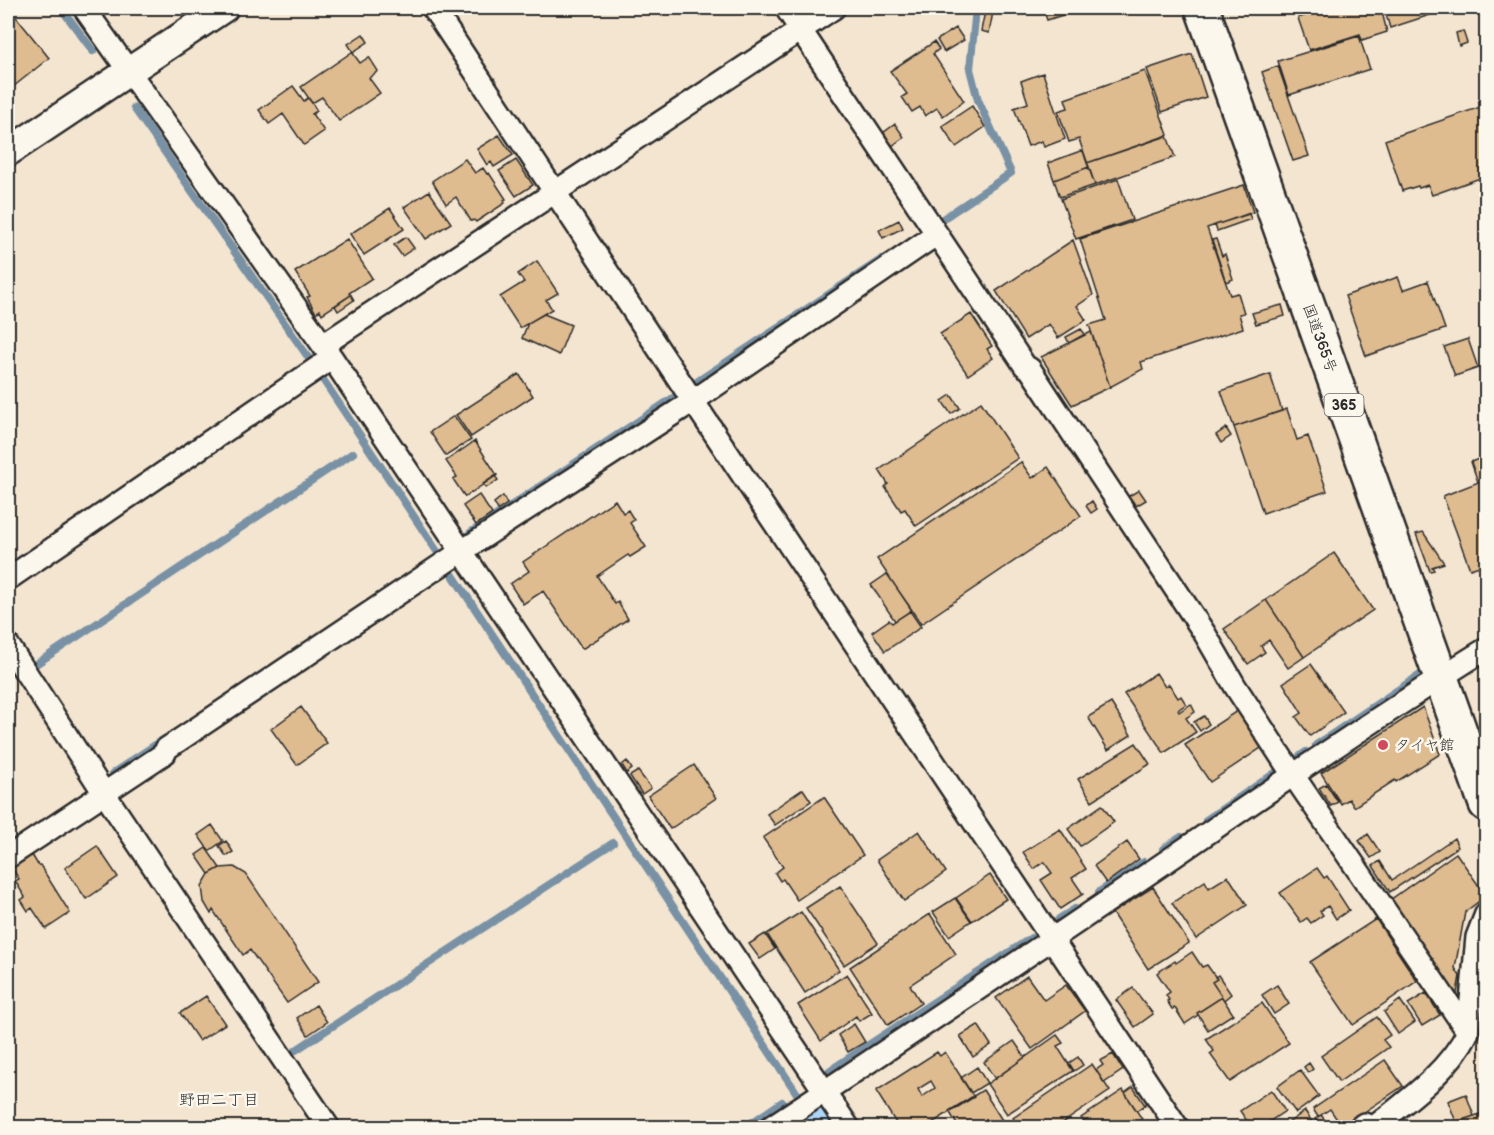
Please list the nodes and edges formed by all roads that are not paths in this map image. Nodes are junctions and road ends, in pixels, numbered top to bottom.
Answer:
1 (84, 8) edge
2 (224, 8) edge
3 (433, 8) edge
4 (786, 8) edge
5 (834, 8) edge
6 (1202, 8) edge
7 (801, 30) junction
8 (128, 71) junction
9 (8, 152) edge
10 (555, 192) junction
11 (937, 234) junction
12 (328, 354) junction
13 (693, 402) junction
14 (461, 552) junction
15 (8, 579) edge
16 (8, 645) edge
17 (1486, 649) edge
18 (1442, 677) junction
19 (1293, 775) junction
20 (104, 793) junction
21 (1486, 804) edge
22 (8, 857) edge
23 (1486, 914) edge
24 (1053, 938) junction
25 (1468, 1032) junction
26 (822, 1093) junction
27 (329, 1128) edge
28 (769, 1128) edge
29 (849, 1128) edge
30 (1178, 1128) edge
31 (1359, 1128) edge

1 - 8 street
2 - 8 street
3 - 10 street
4 - 7 street
5 - 7 street
6 - 18 highway, 国道365号 / 365
7 - 10 street
7 - 11 street
8 - 9 street
8 - 12 street
10 - 12 street
10 - 13 street
11 - 13 street
11 - 19 street
12 - 14 street
12 - 15 street
13 - 14 street
13 - 24 street
14 - 20 street
14 - 26 street
16 - 20 street
17 - 18 street
18 - 19 street
18 - 21 highway, 国道365号 / 365
19 - 24 street
19 - 25 street
20 - 22 street
20 - 27 street
23 - 25 street
24 - 26 street
24 - 30 street
25 - 31 street
26 - 28 street
26 - 29 street

